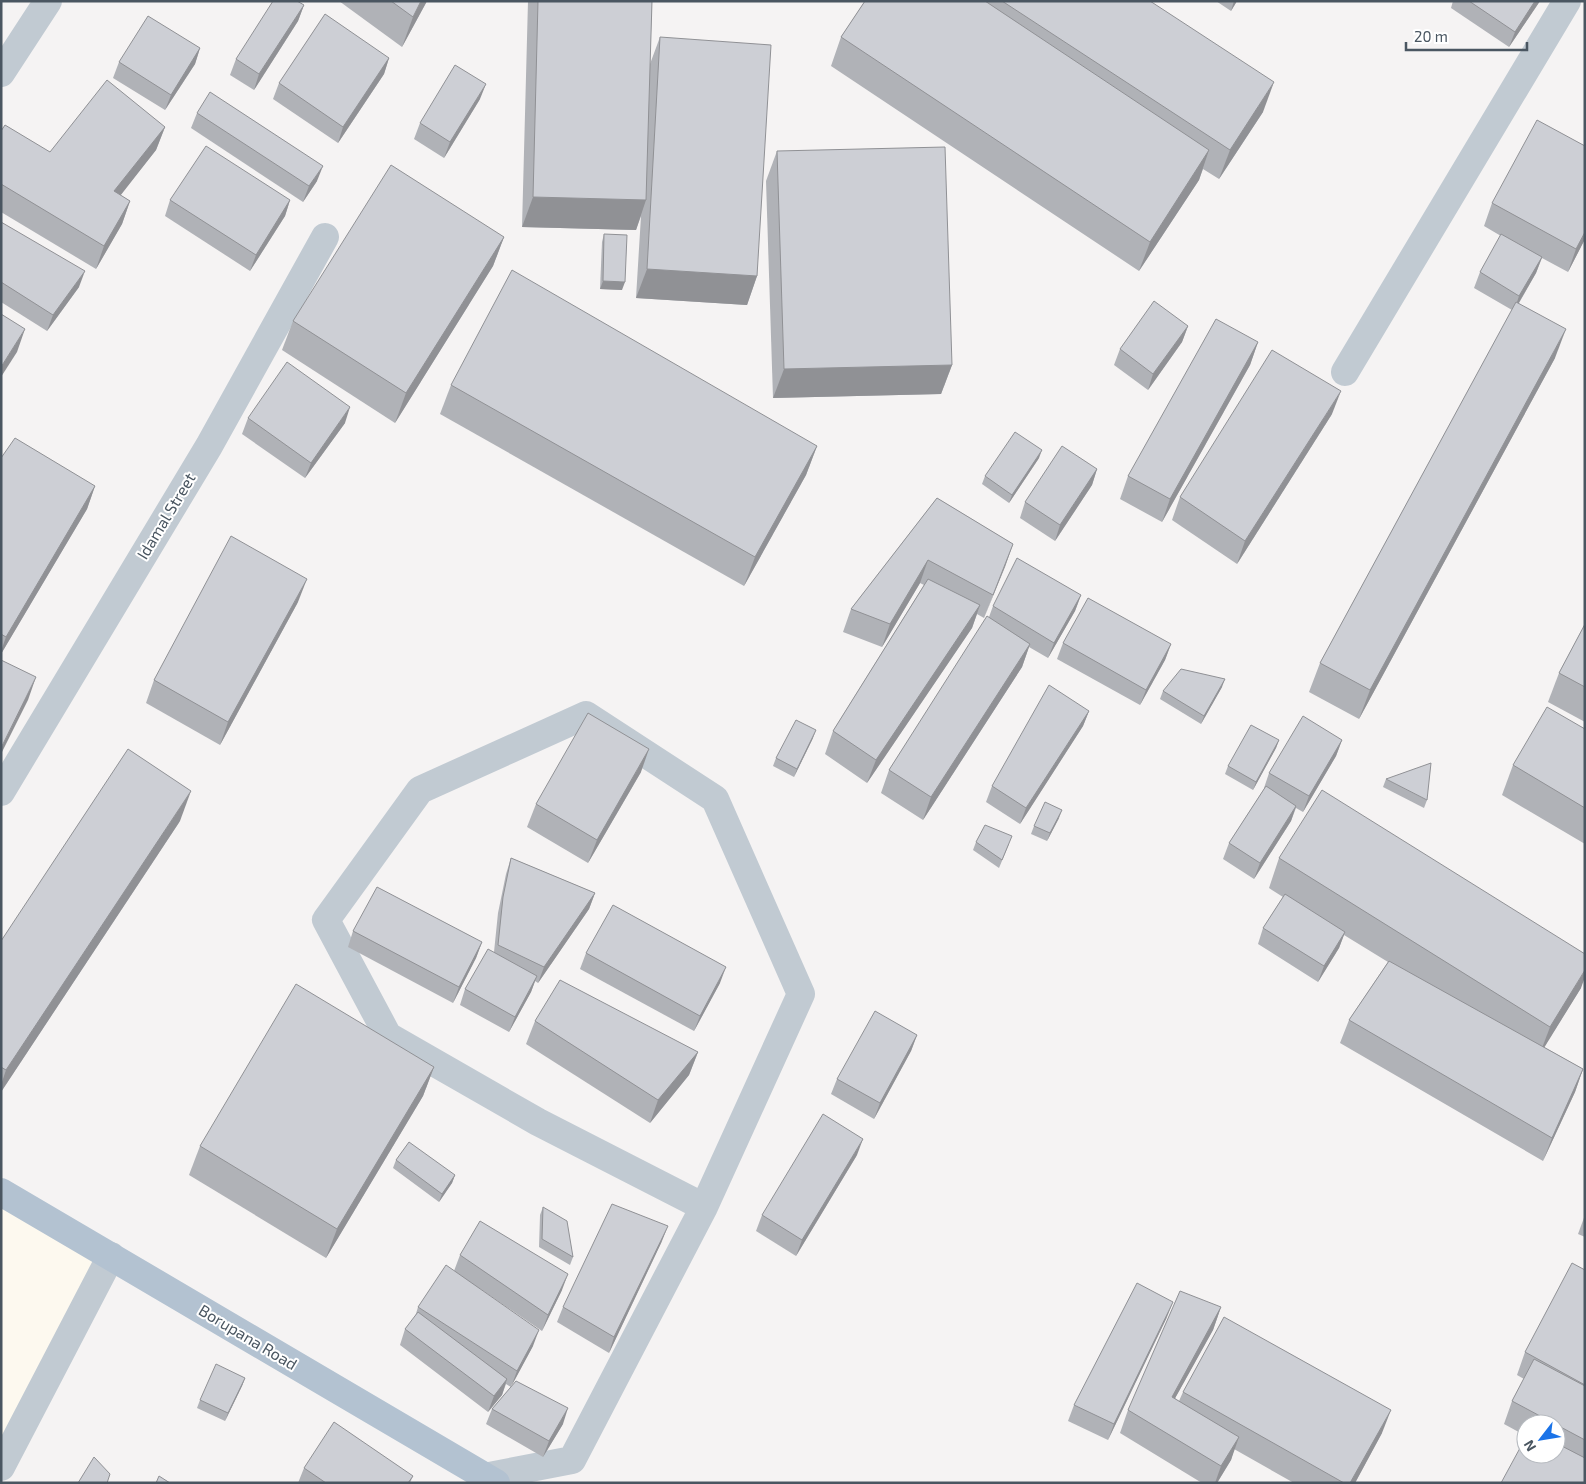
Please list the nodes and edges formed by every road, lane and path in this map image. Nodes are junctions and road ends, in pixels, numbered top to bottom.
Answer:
1 (48, 1) edge
2 (1567, 1) edge
3 (1, 73) edge
4 (325, 236) dead end
5 (1345, 372) dead end
6 (1, 792) edge
7 (1, 1192) edge
8 (704, 1208) junction
9 (111, 1256) junction
10 (1, 1467) edge
11 (487, 1481) edge

1 - 3 street
2 - 5 street
4 - 6 street, Idamal Street
7 - 9 main road, Borupana Road
8 - 8 street
8 - 11 street
9 - 10 street
9 - 11 main road, Borupana Road

